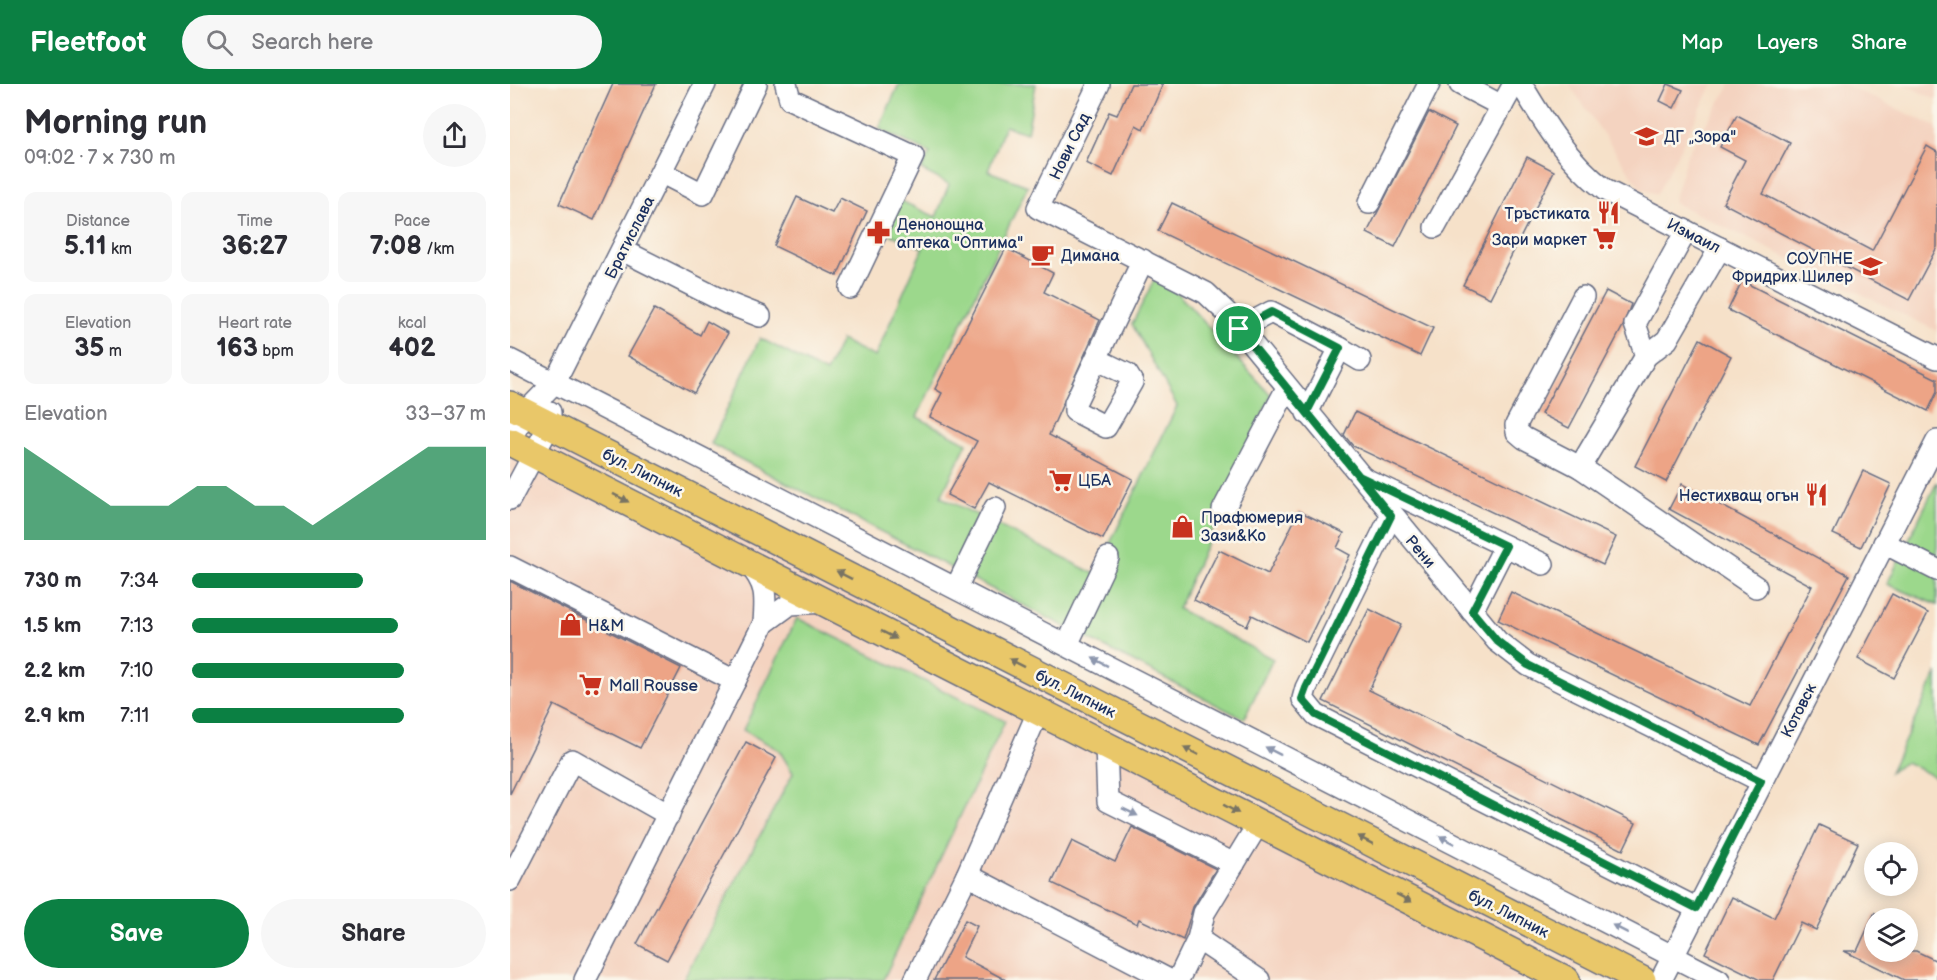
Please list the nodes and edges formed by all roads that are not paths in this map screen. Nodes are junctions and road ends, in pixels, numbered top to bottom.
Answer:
1 (705, 84) edge
2 (756, 84) edge
3 (786, 84) edge
4 (1100, 84) edge
5 (1429, 84) edge
6 (1460, 84) edge
7 (1514, 84) edge
8 (1521, 84) edge
9 (1502, 106) junction
10 (662, 173) junction
11 (1369, 203) dead end
12 (1038, 208) joint
13 (1435, 227) dead end
14 (1686, 231) junction
15 (1720, 248) junction
16 (622, 250) junction
17 (1143, 260) junction
18 (850, 288) dead end
19 (1583, 297) dead end
20 (760, 316) dead end
21 (1239, 329) junction
22 (1340, 348) junction
23 (1646, 356) junction
24 (1937, 358) edge
25 (1096, 359) dead end
26 (510, 360) edge
27 (1360, 360) dead end
28 (552, 386) junction
29 (1287, 388) junction
30 (518, 409) edge
31 (1307, 412) junction
32 (550, 424) junction
33 (1937, 441) edge
34 (518, 445) edge
35 (1580, 467) junction
36 (1359, 476) junction
37 (510, 499) edge
38 (995, 508) dead end
39 (1223, 510) dead end
40 (1391, 516) junction
41 (1884, 543) junction
42 (1506, 546) junction
43 (1108, 558) dead end
44 (746, 562) junction
45 (1543, 564) dead end
46 (510, 567) edge
47 (1937, 570) edge
48 (1756, 587) dead end
49 (956, 588) junction
50 (826, 602) junction
51 (1472, 611) junction
52 (764, 623) junction
53 (1067, 645) junction
54 (735, 681) junction
55 (1038, 712) junction
56 (1106, 746) junction
57 (1761, 781) junction
58 (669, 815) junction
59 (1258, 824) junction
60 (1234, 864) junction
61 (967, 875) junction
62 (510, 880) edge
63 (1696, 908) junction
64 (1197, 939) junction
65 (1672, 955) junction
66 (585, 980) edge
67 (915, 980) edge
68 (1169, 980) edge
69 (1178, 980) edge
70 (1259, 980) edge
71 (1566, 980) edge
72 (1642, 980) edge
73 (1661, 980) edge
74 (1719, 980) edge

1 - 10 street, Братислава
2 - 10 street
3 - 18 street
4 - 12 street, Нови Сад
5 - 11 street
6 - 9 street
7 - 9 street
8 - 14 street, Измаил
9 - 13 street
10 - 16 street, Братислава
12 - 17 street, Рени
14 - 15 street, Измаил
14 - 23 street
15 - 23 street
15 - 24 street, Измаил
16 - 20 street
16 - 28 street, Братислава
17 - 21 street, Рени
17 - 25 street
19 - 35 street
21 - 22 street
21 - 29 street, Рени
22 - 27 street
22 - 31 street
23 - 35 street
26 - 28 street
28 - 30 street
28 - 32 street
28 - 49 street
29 - 31 street, Рени
29 - 39 street
30 - 32 main road, бул. Липник
30 - 34 street
31 - 36 street, Рени
32 - 34 street
72 -> 32 main road, бул. Липник
33 - 41 street, Котовск
34 - 37 street
34 -> 44 main road, бул. Липник
35 - 48 street
36 - 40 street, Рени
36 - 42 street
38 - 49 street
40 - 51 street, Рени
40 - 63 street
41 - 47 street
41 - 57 street, Котовск
42 - 45 street
42 - 51 street
43 - 53 street
44 - 50 main road, бул. Липник
44 - 52 street
46 - 54 street
49 - 53 street
50 - 52 street
50 -> 55 main road, бул. Липник
51 - 57 street, Рени
52 - 54 street
65 -> 53 street
54 - 58 street
55 - 56 main road, бул. Липник
55 - 61 street
56 -> 59 main road, бул. Липник
56 -> 60 street
57 - 63 street, Котовск
58 - 62 street
58 - 66 street
59 - 60 street
59 -> 71 main road, бул. Липник
60 - 64 street
61 - 67 street
61 - 68 street
63 - 65 street, Котовск
64 - 69 street
64 - 70 street
65 - 73 street, Котовск
65 - 74 street

